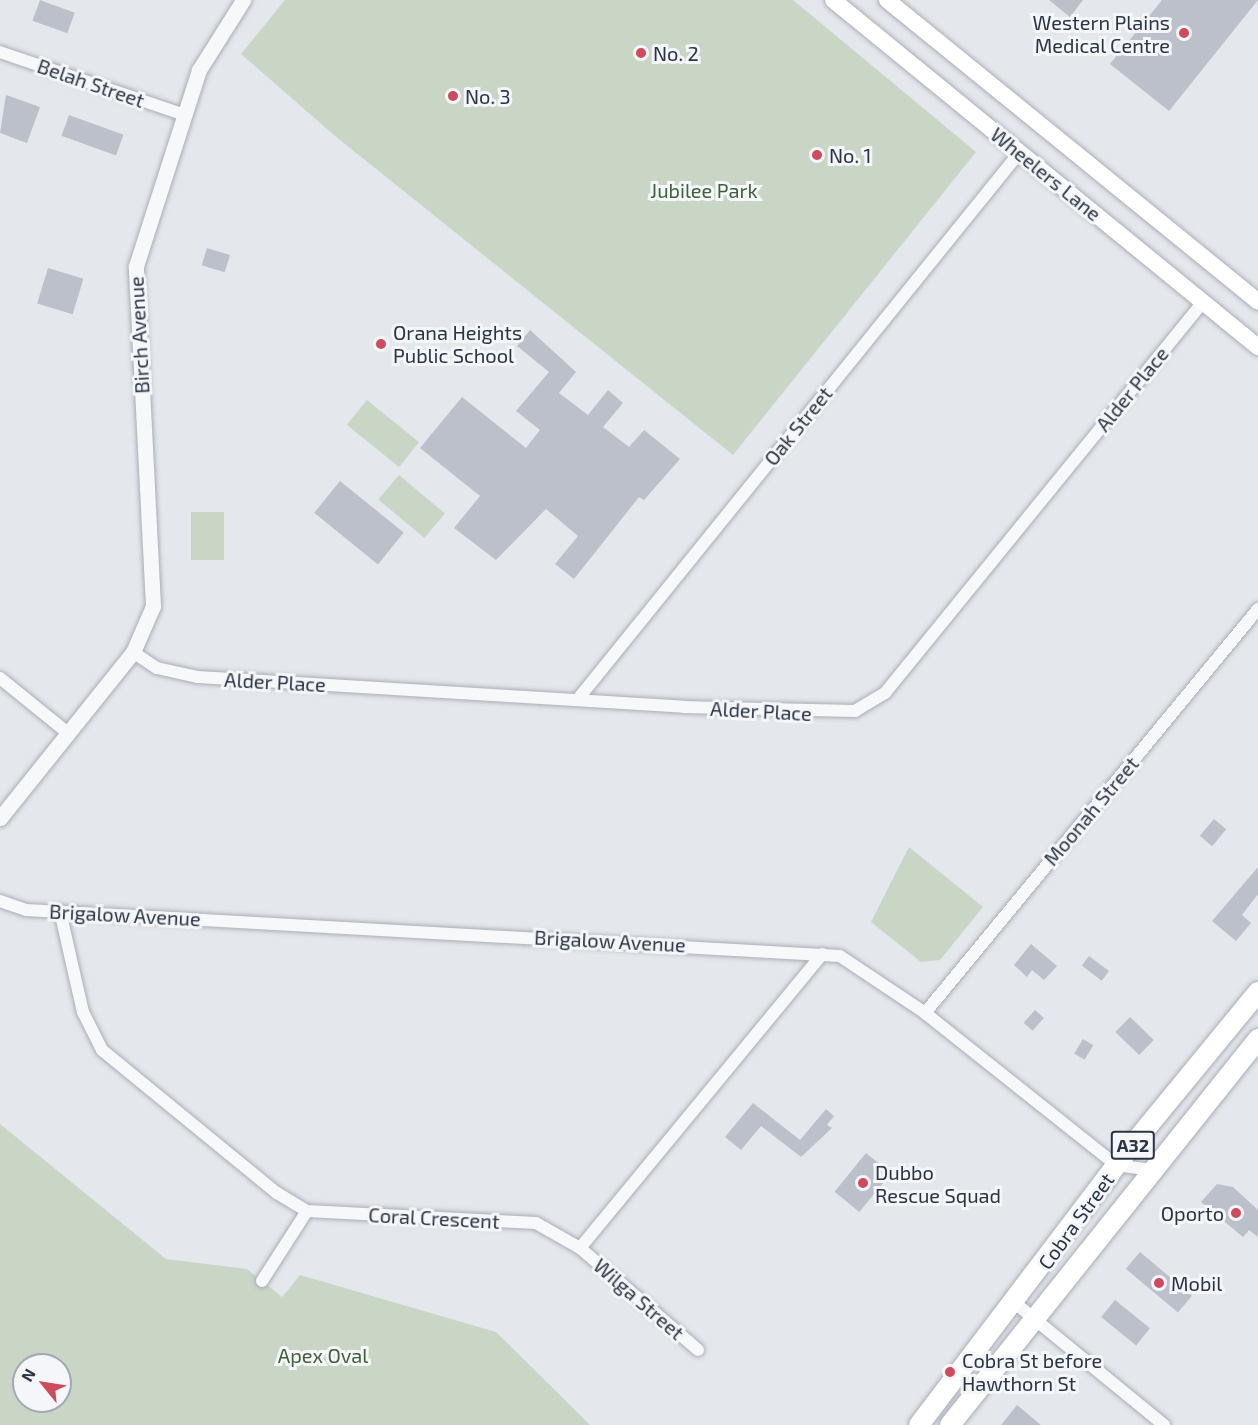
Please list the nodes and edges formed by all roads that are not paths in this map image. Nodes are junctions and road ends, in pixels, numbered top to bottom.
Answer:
1 (243, 0) edge
2 (833, 0) edge
3 (887, 0) edge
4 (0, 52) edge
5 (182, 114) junction
6 (1019, 153) junction
7 (1258, 301) edge
8 (1203, 302) junction
9 (1258, 347) edge
10 (1258, 609) edge
11 (133, 652) junction
12 (0, 678) edge
13 (578, 699) junction
14 (68, 733) junction
15 (0, 818) edge
16 (0, 901) edge
17 (60, 911) junction
18 (822, 954) junction
19 (1258, 992) edge
20 (925, 1013) junction
21 (1258, 1039) edge
22 (1116, 1165) junction
23 (1151, 1170) junction
24 (307, 1211) junction
25 (580, 1248) junction
26 (262, 1281) dead end
27 (1015, 1303) junction
28 (1036, 1320) junction
29 (698, 1350) dead end
30 (920, 1425) edge
31 (950, 1425) edge
32 (1164, 1425) edge

1 - 5 street, Birch Avenue
2 - 6 main road, Wheelers Lane
3 - 7 main road, Wheelers Lane
4 - 5 street, Belah Street
5 - 11 street, Birch Avenue
6 - 8 main road, Wheelers Lane
6 - 13 street, Oak Street
8 - 9 main road, Wheelers Lane
8 - 13 street, Alder Place
10 - 20 street, Moonah Street
11 - 13 street, Alder Place
11 - 14 street, Birch Avenue
12 - 14 street
14 - 15 street, Birch Avenue
16 - 17 street, Brigalow Avenue
17 - 18 street, Brigalow Avenue
17 - 24 street
18 - 20 street, Brigalow Avenue
18 - 25 street
19 - 22 highway, Cobra Street / A32
20 - 22 street, Brigalow Avenue
21 - 23 highway, Cobra Street / A32
22 - 23 street
22 - 27 highway, Cobra Street / A32
23 - 28 highway, Cobra Street / A32
24 - 25 street, Coral Crescent
24 - 26 street
25 - 29 street, Wilga Street
27 - 28 street
27 - 30 highway, Cobra Street / A32
28 - 31 highway, Cobra Street / A32
28 - 32 street

